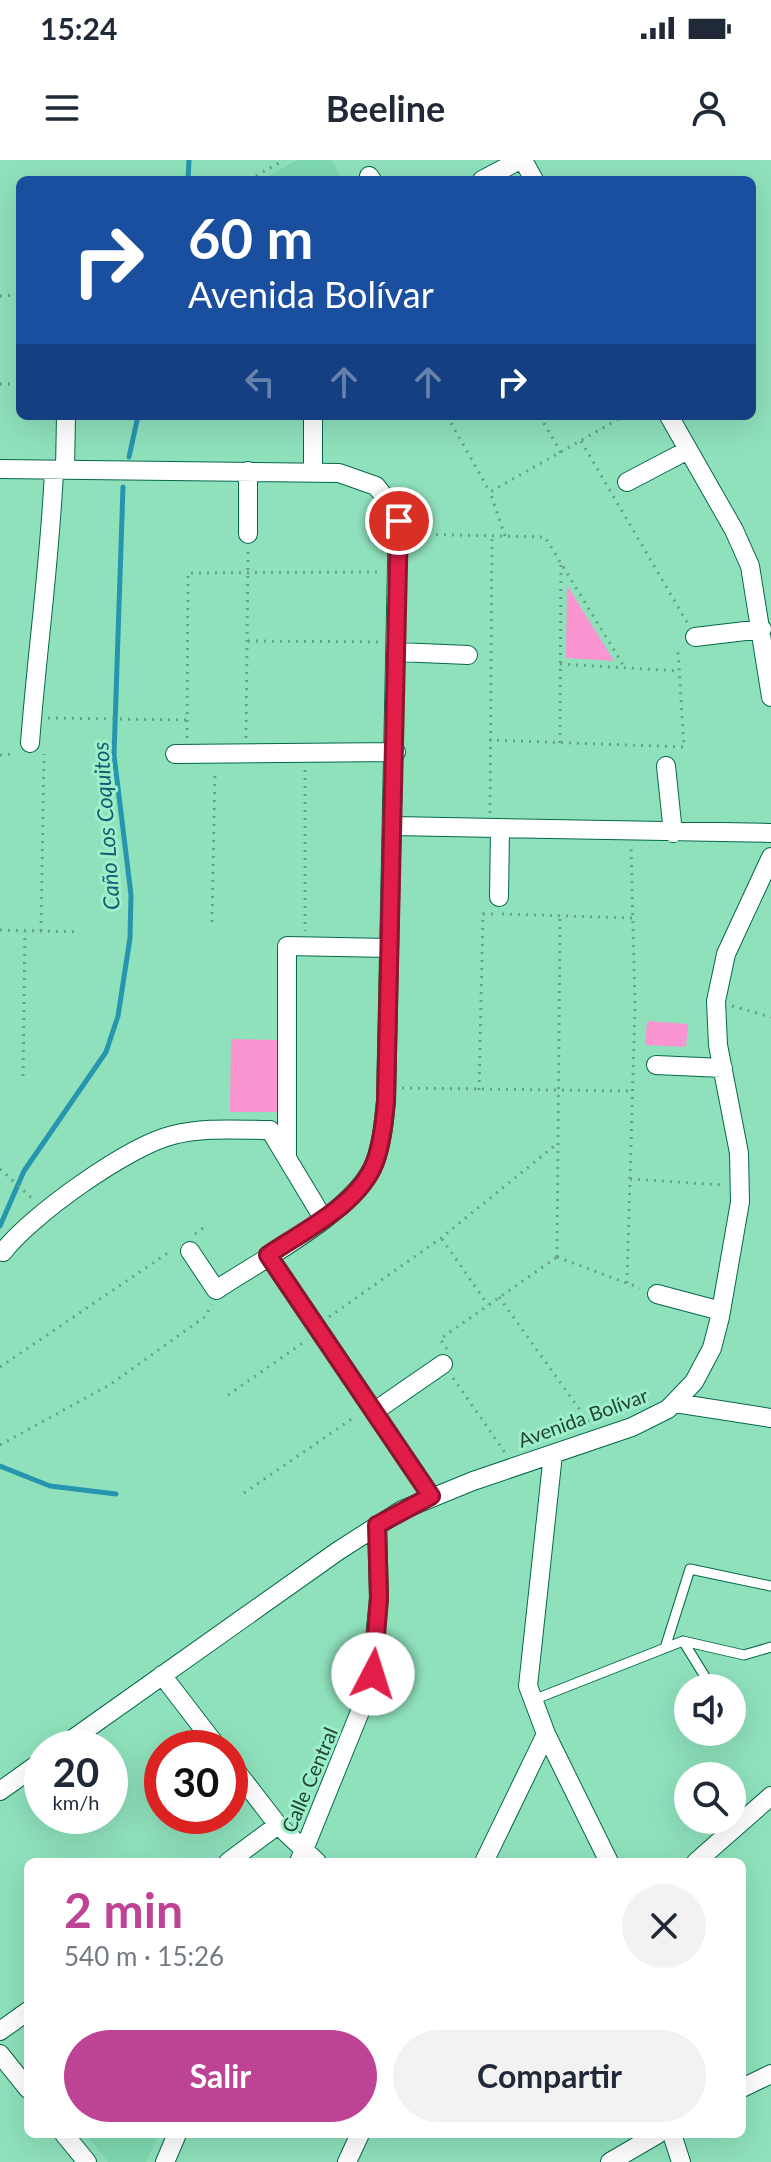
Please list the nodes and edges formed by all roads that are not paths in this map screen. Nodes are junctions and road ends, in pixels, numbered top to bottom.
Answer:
1 (521, 160) edge
2 (490, 176) edge
3 (65, 420) edge
4 (313, 420) edge
5 (671, 420) edge
6 (688, 450) junction
7 (0, 469) edge
8 (59, 470) junction
9 (248, 471) junction
10 (313, 472) junction
11 (627, 482) dead end
12 (248, 534) road end
13 (762, 629) junction
14 (695, 637) road end
15 (398, 647) junction
16 (468, 655) dead end
17 (771, 697) edge
18 (37, 748) road end
19 (396, 752) junction
20 (175, 754) dead end
21 (666, 766) dead end
22 (393, 826) junction
23 (495, 829) junction
24 (673, 833) junction
25 (771, 833) edge
26 (771, 857) edge
27 (499, 897) dead end
28 (389, 948) junction
29 (656, 1065) dead end
30 (723, 1068) junction
31 (287, 1158) junction
32 (323, 1218) junction
33 (189, 1243) road end
34 (3, 1252) dead end
35 (268, 1255) junction
36 (657, 1294) road end
37 (721, 1311) junction
38 (443, 1364) road end
39 (675, 1403) junction
40 (373, 1408) junction
41 (771, 1418) edge
42 (553, 1454) junction
43 (431, 1496) junction
44 (377, 1525) junction
45 (771, 1586) edge
46 (683, 1641) junction
47 (771, 1647) edge
48 (665, 1648) junction
49 (703, 1674) edge
50 (162, 1675) junction
51 (533, 1700) junction
52 (85, 1730) edge
53 (204, 1730) edge
54 (546, 1734) junction
55 (24, 1774) edge
56 (248, 1786) edge
57 (0, 1791) edge
58 (771, 1796) edge
59 (278, 1825) junction
60 (233, 1858) edge
61 (305, 1858) edge
62 (306, 1858) edge
63 (486, 1858) edge
64 (607, 1858) edge
65 (701, 1858) edge
66 (24, 2014) edge
67 (0, 2031) edge
68 (0, 2054) edge
69 (771, 2074) edge
70 (24, 2084) edge
71 (746, 2086) edge
72 (67, 2138) edge
73 (175, 2138) edge
74 (358, 2138) edge
75 (651, 2138) edge
76 (673, 2138) edge
77 (87, 2162) edge
78 (165, 2162) edge
79 (347, 2162) edge
80 (610, 2162) edge
81 (681, 2162) edge

1 - 2 street
3 - 8 street
4 - 10 street
5 - 6 street
6 - 11 street
6 - 13 street
7 - 8 street
8 - 9 street
8 - 18 street
9 - 10 street
9 - 12 street
10 - 15 street
13 - 14 street
13 - 17 street
15 - 16 street
15 - 19 street
19 - 20 street
19 - 22 street
21 - 24 street
22 - 23 street
22 - 28 street
23 - 24 street
23 - 27 street
24 - 25 street
26 - 30 street, Avenida Bolívar
28 - 31 street
28 - 32 street
29 - 30 street
30 - 37 street, Avenida Bolívar
31 - 32 street
31 - 34 street
32 - 35 street
33 - 35 street
35 - 40 street
36 - 37 street
37 - 39 street, Avenida Bolívar
38 - 40 street
39 - 41 street
39 - 42 street, Avenida Bolívar
40 - 43 street
42 - 43 street, Avenida Bolívar
42 - 51 street
43 - 44 street, Avenida Bolívar
44 - 50 street, Avenida Bolívar
44 - 62 street, Calle Central
45 - 48 lane
46 - 47 lane
46 - 48 lane
46 - 49 lane
48 - 51 lane
50 - 52 street, Avenida Bolívar
50 - 53 street
51 - 54 street
54 - 63 street
54 - 64 street
55 - 57 street
56 - 59 street
58 - 65 street
59 - 60 street
59 - 61 street
66 - 67 street
68 - 70 street
69 - 71 street
72 - 77 street
73 - 78 street
74 - 79 street
75 - 80 street
76 - 81 street

